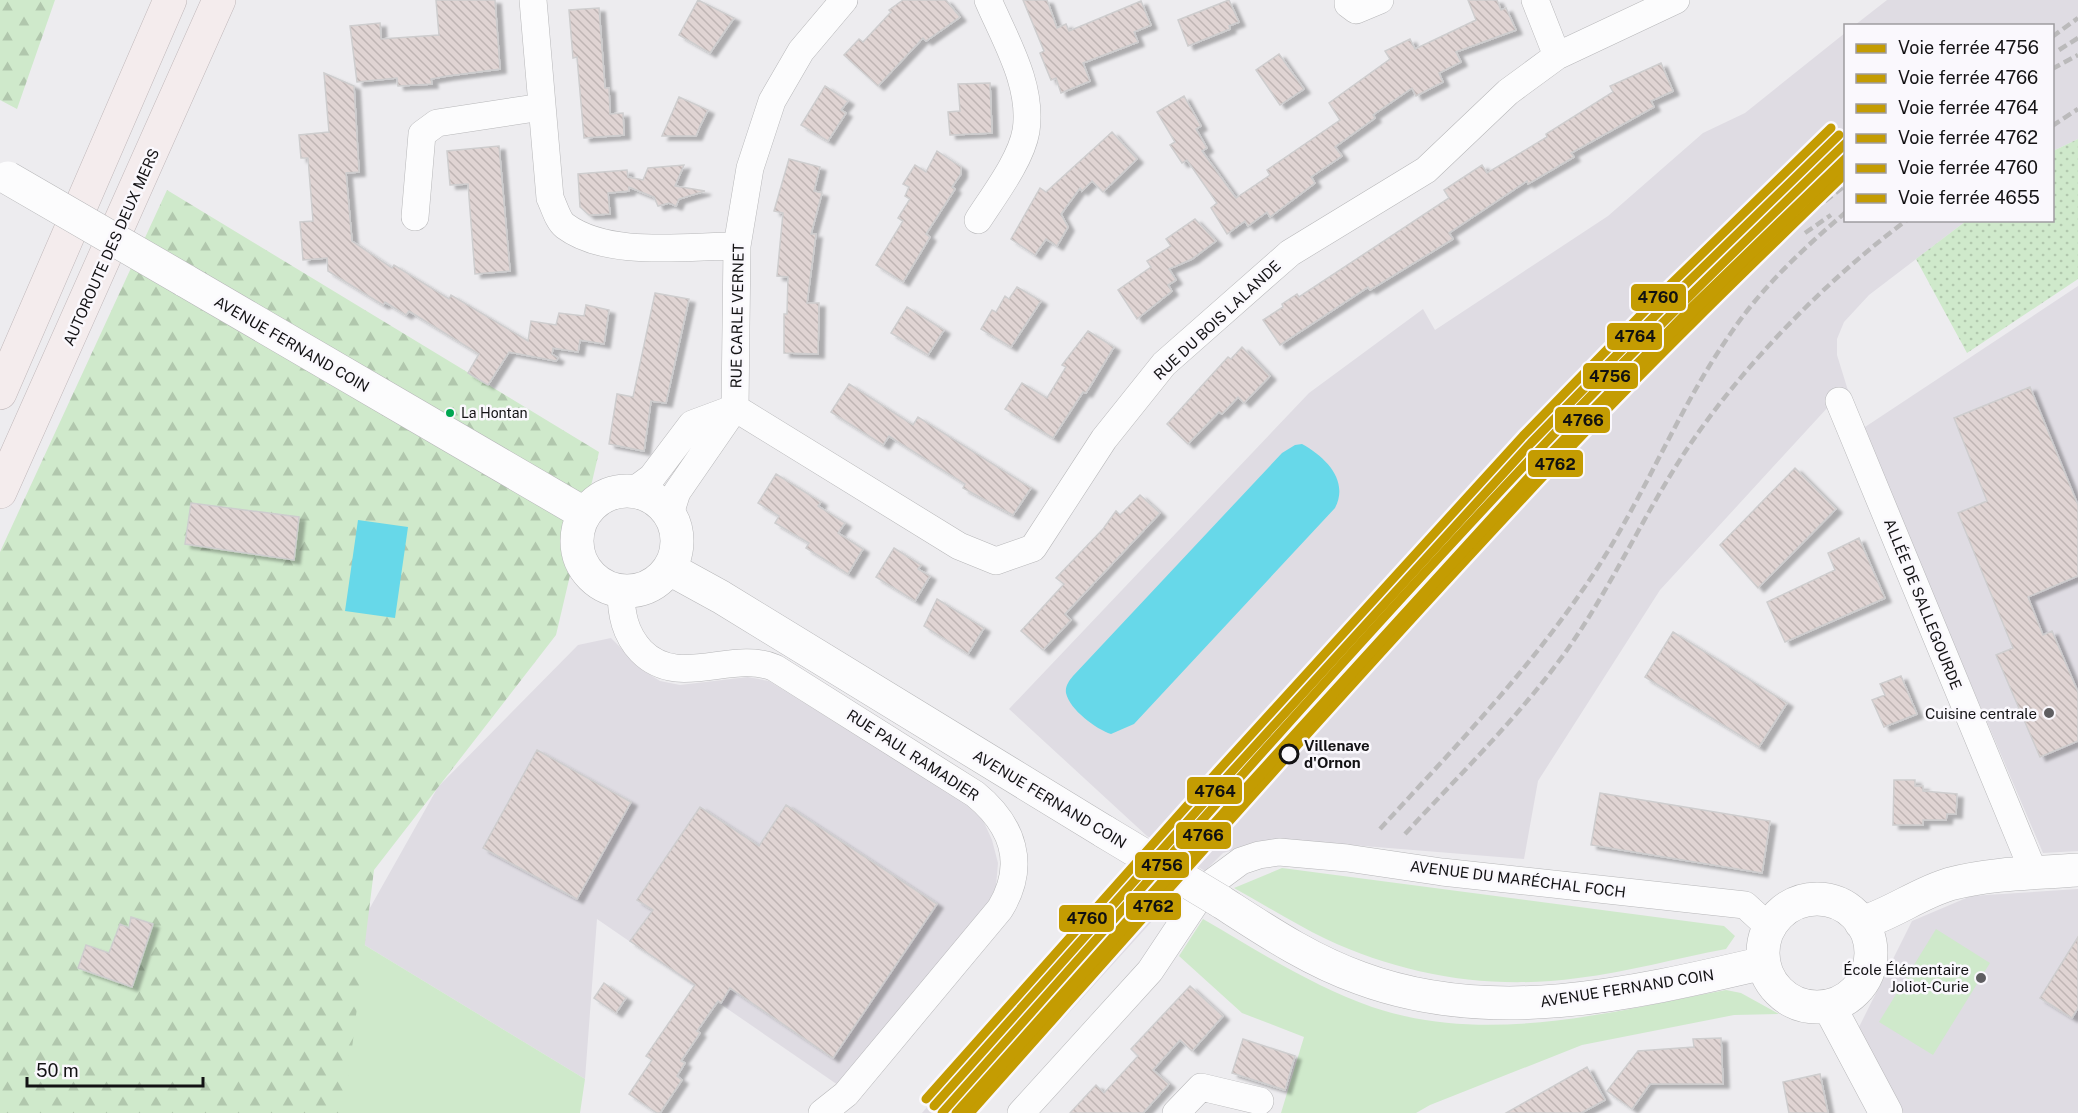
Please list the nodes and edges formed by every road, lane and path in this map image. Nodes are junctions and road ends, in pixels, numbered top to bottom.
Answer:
1 (170, 0) edge
2 (219, 0) edge
3 (533, 0) edge
4 (844, 0) edge
5 (988, 0) edge
6 (1348, 0) edge
7 (1380, 0) edge
8 (1535, 0) edge
9 (1676, 0) edge
10 (1557, 56) junction
11 (542, 107) junction
12 (4, 176) edge
13 (415, 217) dead end
14 (978, 220) dead end
15 (737, 246) junction
16 (0, 393) edge
17 (1839, 401) dead end
18 (735, 408) junction
19 (633, 491) junction
20 (0, 492) edge
21 (585, 514) junction
22 (670, 514) junction
23 (670, 569) junction
24 (621, 591) junction
25 (2078, 870) edge
26 (2034, 873) junction
27 (1861, 923) junction
28 (1769, 927) junction
29 (1764, 963) junction
30 (1829, 1006) junction
31 (1260, 1101) dead end
32 (1025, 1112) edge
33 (822, 1113) edge
34 (1176, 1113) edge
35 (1886, 1113) edge

1 - 16 highway
2 - 20 highway, AUTOROUTE DES DEUX MERS
3 - 11 street
4 - 15 street, RUE CARLE VERNET
5 - 14 street
6 - 7 street
8 - 10 street
9 - 10 street, RUE DU BOIS LALANDE
10 - 18 street, RUE DU BOIS LALANDE
11 - 13 street
11 - 15 street
12 - 21 main road, AVENUE FERNAND COIN, bridge
15 - 18 street, RUE CARLE VERNET
17 - 26 street, ALLÉE DE SALLEGOURDE
18 - 19 street, RUE CARLE VERNET
18 - 22 street, RUE CARLE VERNET
19 - 21 main road
19 - 22 main road
21 - 24 main road
22 - 23 main road
23 - 24 main road
23 - 29 main road, AVENUE FERNAND COIN, bridge
24 - 33 street, RUE PAUL RAMADIER
25 - 26 main road
26 - 27 main road
27 - 28 main road
27 - 30 main road
28 - 29 main road
28 - 32 street, AVENUE DU MARÉCHAL FOCH
29 - 30 main road
30 - 35 main road
31 - 34 street

